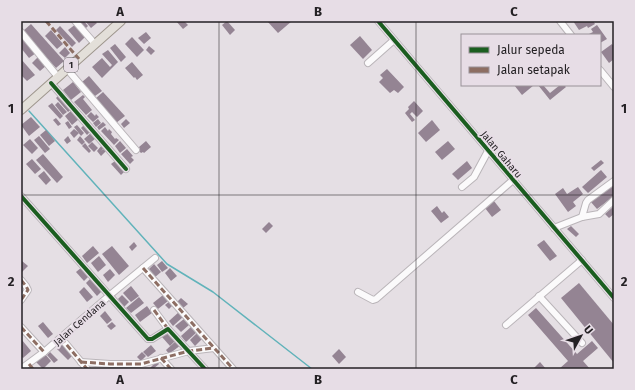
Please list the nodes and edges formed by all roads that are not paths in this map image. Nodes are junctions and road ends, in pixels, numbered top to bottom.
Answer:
1 (75, 21) edge
2 (121, 21) edge
3 (378, 21) edge
4 (560, 21) edge
5 (21, 32) edge
6 (570, 34) edge
7 (394, 40) junction
8 (95, 44) junction
9 (368, 63) dead end
10 (67, 69) junction
11 (601, 71) edge
12 (58, 77) junction
13 (51, 83) junction
14 (614, 87) edge
15 (21, 110) edge
16 (136, 150) dead end
17 (488, 151) junction
18 (126, 169) dead end
19 (513, 180) junction
20 (614, 181) edge
21 (462, 187) dead end
22 (21, 196) edge
23 (614, 200) edge
24 (582, 217) junction
25 (554, 228) junction
26 (155, 258) dead end
27 (582, 260) junction
28 (143, 268) junction
29 (21, 280) edge
30 (358, 292) dead end
31 (110, 295) junction
32 (539, 296) junction
33 (614, 298) edge
34 (21, 300) edge
35 (154, 310) dead end
36 (506, 325) dead end
37 (21, 327) edge
38 (168, 328) junction
39 (61, 338) junction
40 (582, 343) dead end
41 (214, 348) junction
42 (189, 351) junction
43 (44, 352) junction
44 (161, 358) junction
45 (81, 362) junction
46 (31, 367) edge
47 (21, 369) edge
48 (87, 369) edge
49 (171, 369) edge
50 (205, 369) edge
51 (233, 369) edge

1 - 8 street
2 - 8 main road, 1
3 - 7 street, Jalan Gaharu
4 - 6 street
5 - 12 street
7 - 9 street
7 - 17 street, Jalan Gaharu
8 - 10 main road, 1
10 - 12 main road, 1
10 - 16 street
11 - 14 street
12 - 13 main road, 1
13 - 15 main road, 1
13 - 18 street
17 - 19 street, Jalan Gaharu
17 - 21 street
19 - 25 street, Jalan Gaharu
19 - 30 street
20 - 24 street
22 - 31 street
23 - 24 street
24 - 25 street
25 - 27 street, Jalan Gaharu
26 - 28 street, Jalan Cendana
27 - 32 street
27 - 33 street, Jalan Gaharu
28 - 31 street, Jalan Cendana
28 - 41 street
29 - 34 street
31 - 38 street
31 - 39 street, Jalan Cendana
32 - 36 street
32 - 40 street
35 - 38 street
37 - 43 street
38 - 42 street
39 - 43 street, Jalan Cendana
39 - 45 street
41 - 42 street
41 - 51 street
42 - 44 street
42 - 50 street
43 - 46 street, Jalan Cendana
44 - 45 street
44 - 49 street
45 - 48 street
46 - 47 street, Jalan Cendana

